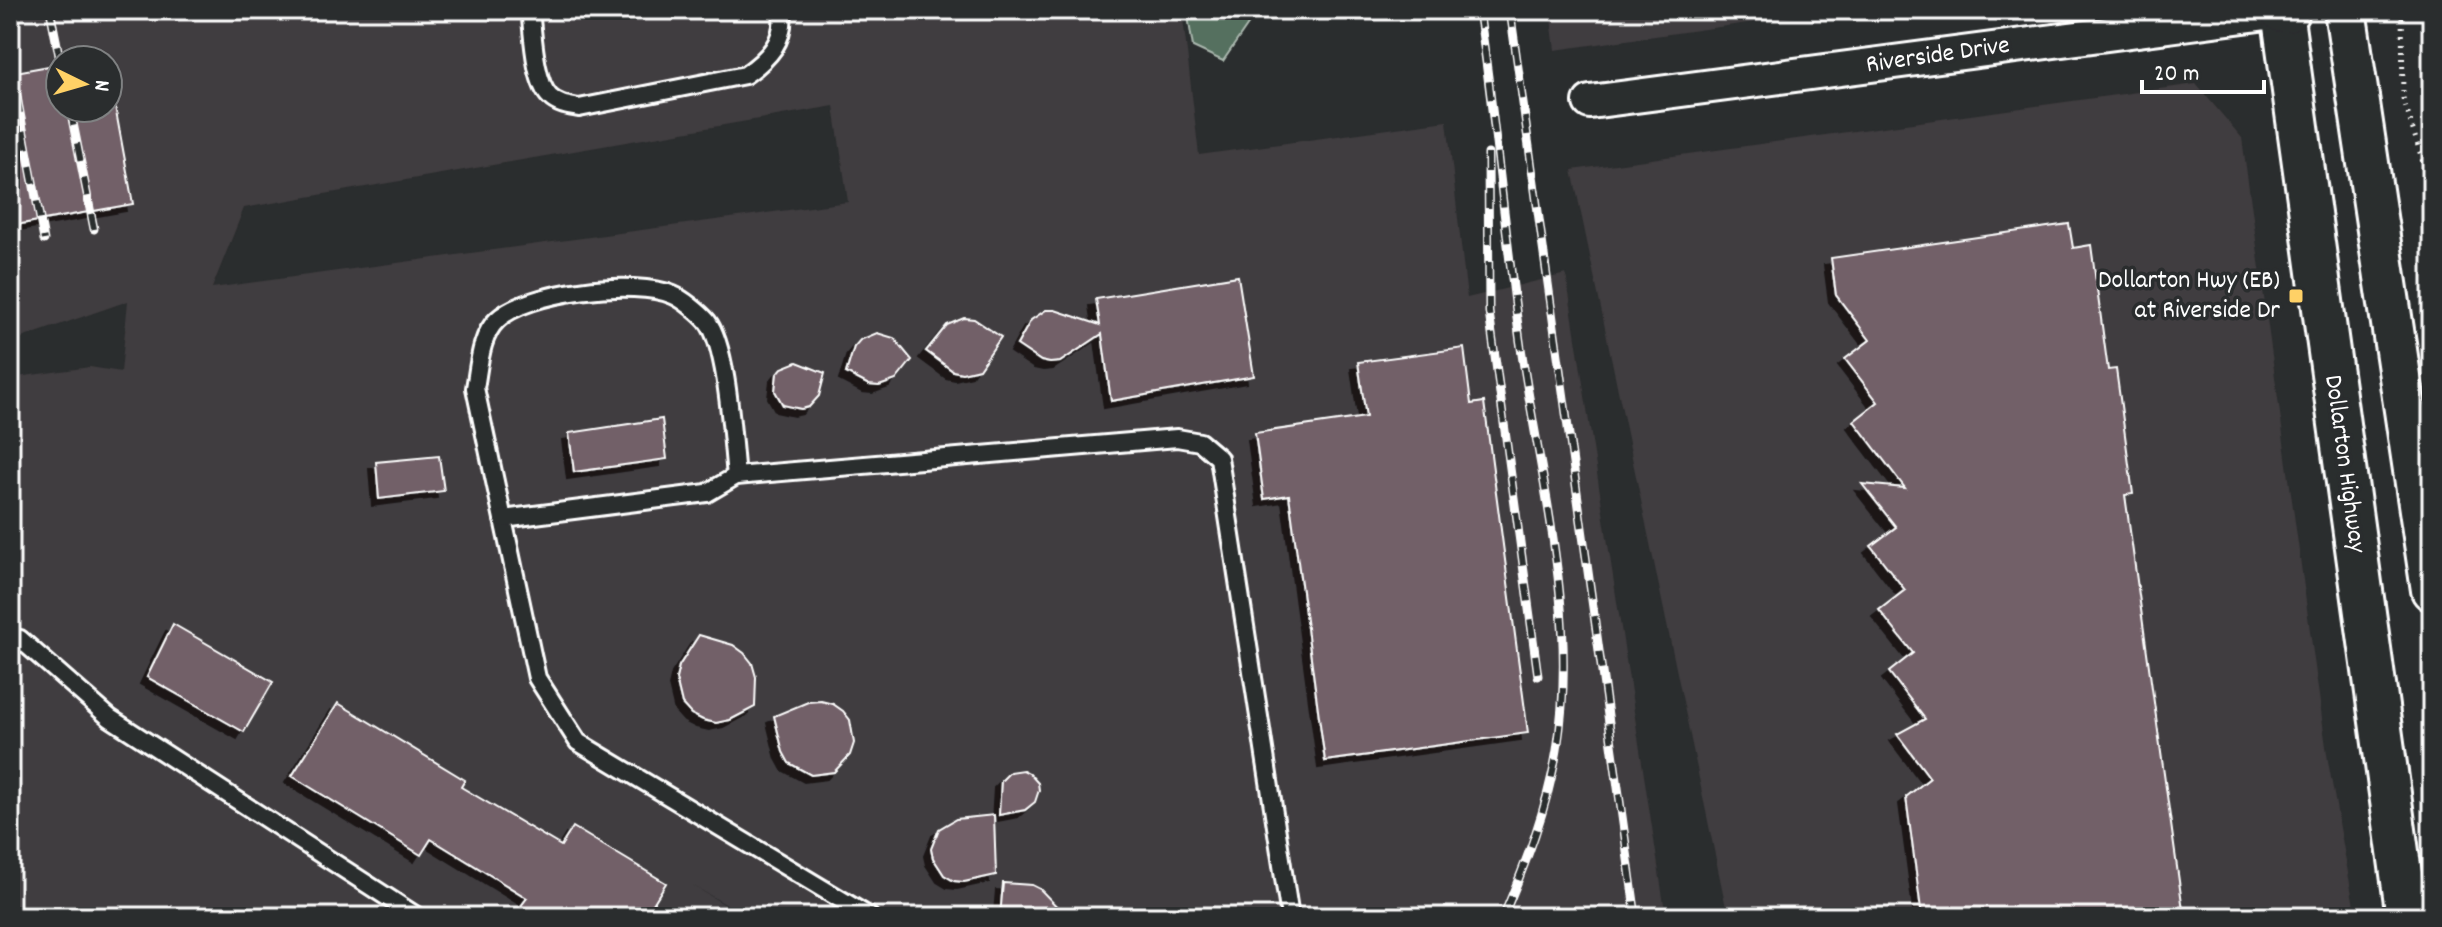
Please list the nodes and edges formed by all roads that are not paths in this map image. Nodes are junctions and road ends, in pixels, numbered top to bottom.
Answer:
1 (530, 10) edge
2 (782, 10) edge
3 (2284, 10) edge
4 (2345, 10) edge
5 (1590, 102) dead end
6 (736, 476) junction
7 (503, 519) junction
8 (2432, 590) edge
9 (10, 638) edge
10 (418, 917) edge
11 (870, 917) edge
12 (1290, 917) edge
13 (2407, 917) edge

1 - 2 lane
3 - 5 street, Riverside Drive
3 - 13 street, Dollarton Highway
4 - 8 street
6 - 7 lane
6 - 7 lane
6 - 12 lane
7 - 11 lane
9 - 10 lane

